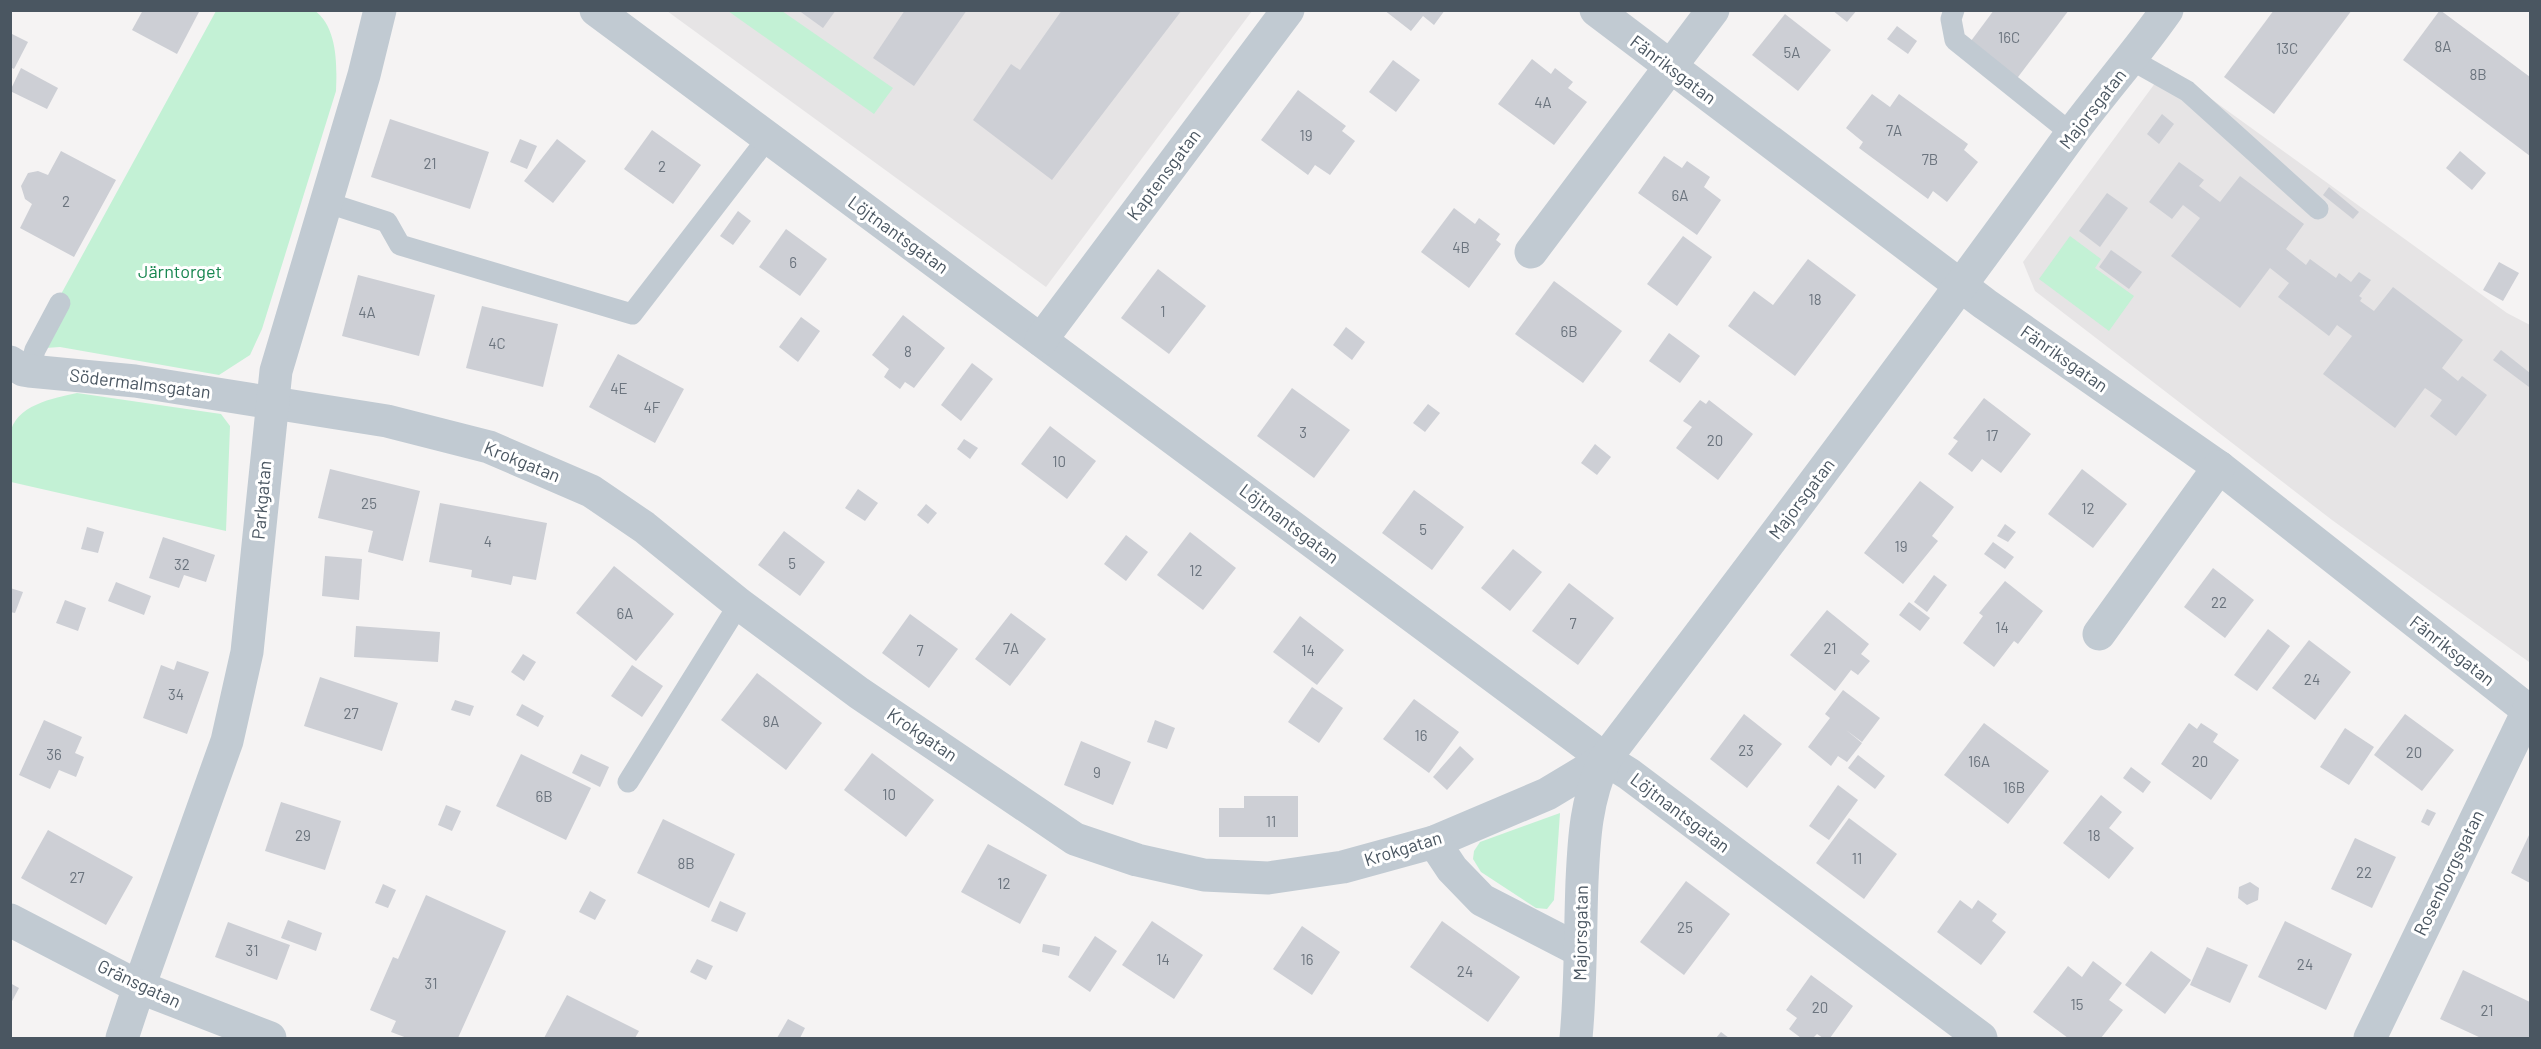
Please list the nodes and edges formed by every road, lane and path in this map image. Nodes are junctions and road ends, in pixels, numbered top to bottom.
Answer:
1 (380, 10) edge
2 (596, 10) edge
3 (1288, 10) edge
4 (1596, 10) edge
5 (1713, 10) edge
6 (1954, 10) edge
7 (2167, 10) edge
8 (2132, 60) junction
9 (1671, 68) junction
10 (2072, 134) junction
11 (767, 139) junction
12 (325, 202) junction
13 (2318, 209) dead end
14 (1531, 252) dead end
15 (1962, 287) junction
16 (60, 303) dead end
17 (1041, 340) junction
18 (18, 374) edge
19 (272, 401) junction
20 (2219, 467) junction
21 (740, 604) junction
22 (2099, 634) dead end
23 (2526, 725) edge
24 (1605, 759) junction
25 (628, 782) dead end
26 (1434, 842) junction
27 (10, 920) edge
28 (1579, 950) junction
29 (139, 987) junction
30 (123, 1038) edge
31 (270, 1038) edge
32 (1576, 1038) edge
33 (1981, 1038) edge
34 (2370, 1038) edge

1 - 12 street, Parkgatan
2 - 11 street, Löjtnantsgatan
3 - 17 street, Kaptensgatan
4 - 9 street, Fänriksgatan
5 - 9 street
6 - 10 lane
7 - 8 street, Majorsgatan
8 - 10 street, Majorsgatan
8 - 13 lane
9 - 14 street
9 - 15 street, Fänriksgatan
10 - 15 street, Majorsgatan
11 - 12 lane
11 - 17 street, Löjtnantsgatan
12 - 19 street, Parkgatan
15 - 20 street, Fänriksgatan
15 - 24 street, Majorsgatan
16 - 18 lane
17 - 24 street, Löjtnantsgatan
18 - 19 street, Södermalmsgatan
19 - 21 street, Krokgatan
19 - 29 street, Parkgatan
20 - 22 street
20 - 23 street, Fänriksgatan
21 - 25 lane
21 - 26 street, Krokgatan
23 - 34 street, Rosenborgsgatan
24 - 26 street, Krokgatan
24 - 28 street, Majorsgatan
24 - 33 street, Löjtnantsgatan
26 - 28 street
27 - 29 street, Gränsgatan
28 - 32 street, Majorsgatan
29 - 30 street, Parkgatan
29 - 31 street, Gränsgatan

